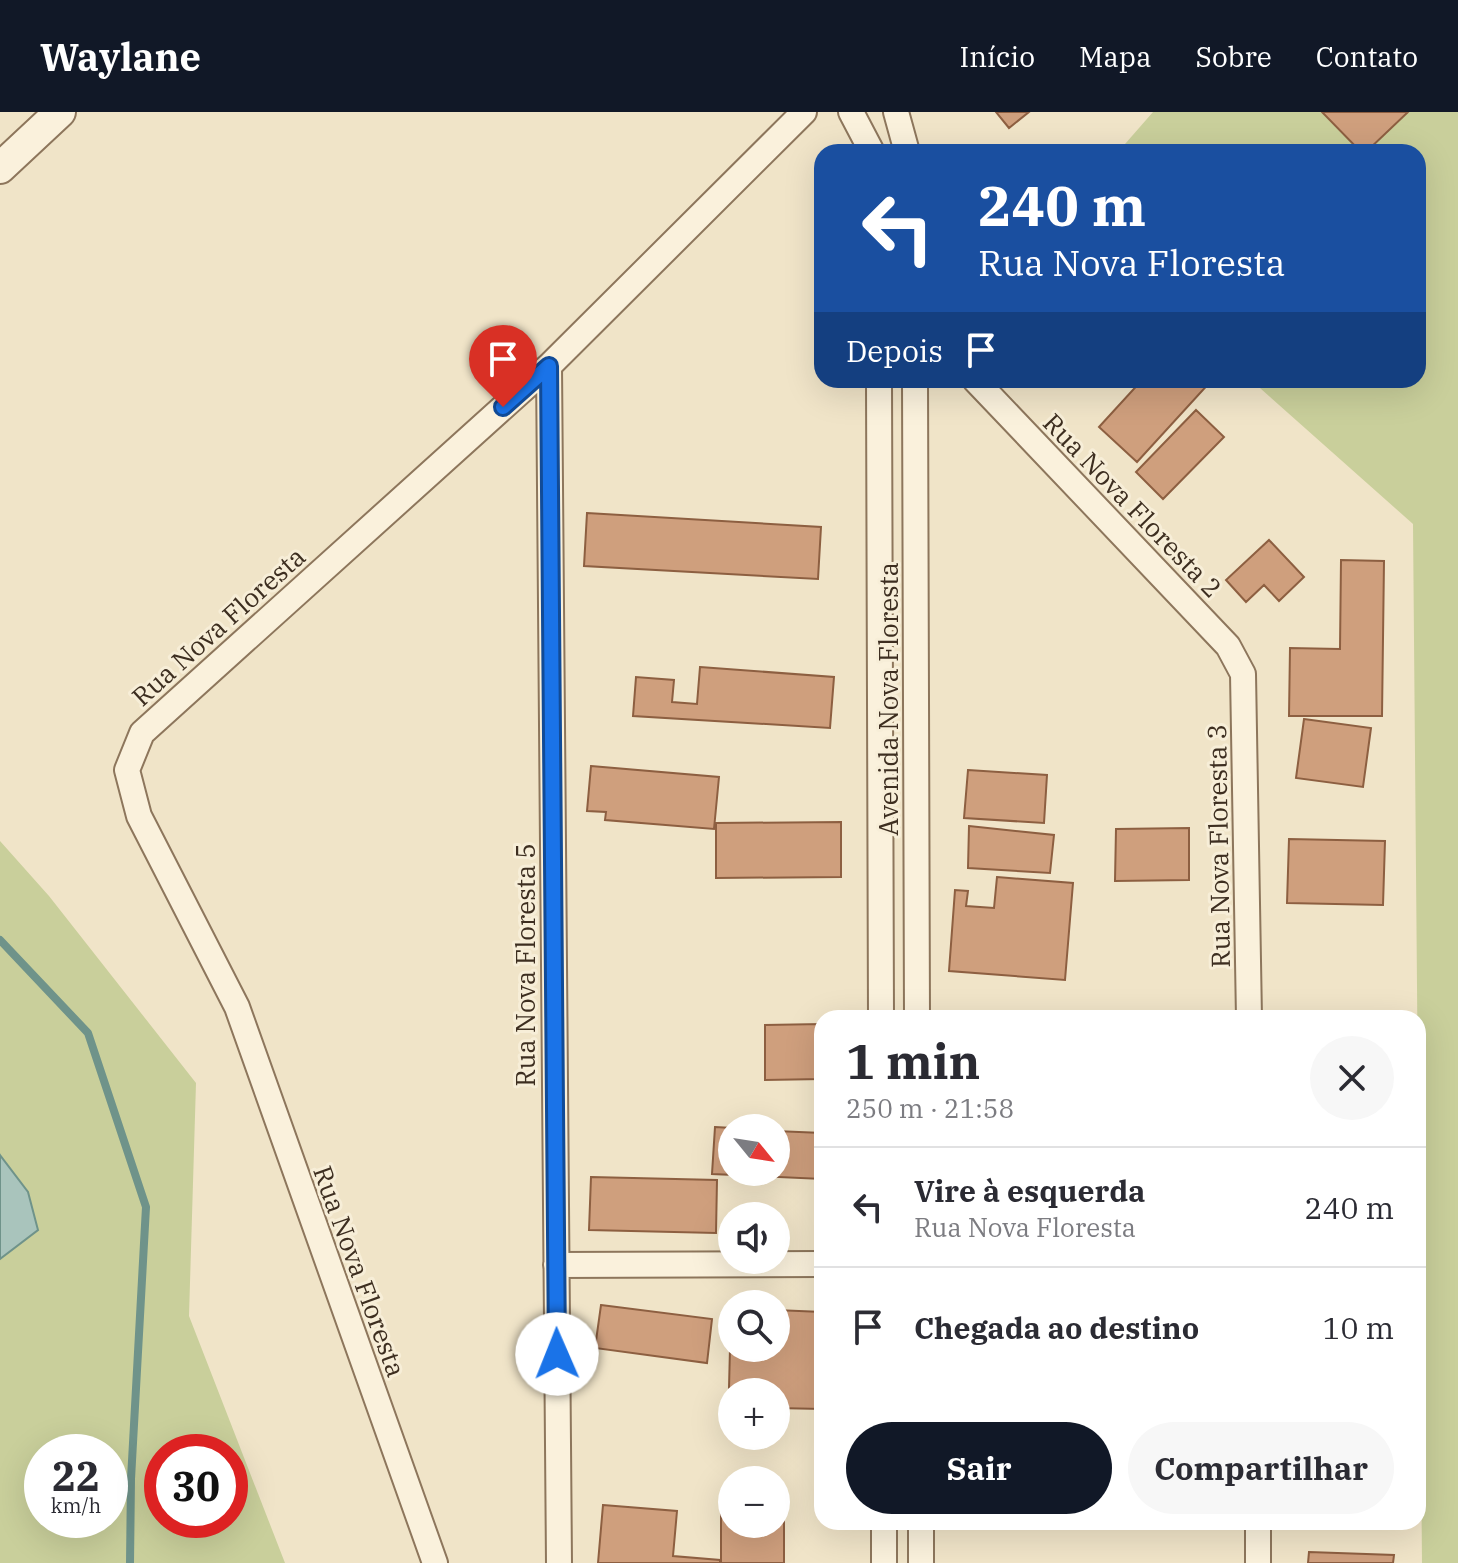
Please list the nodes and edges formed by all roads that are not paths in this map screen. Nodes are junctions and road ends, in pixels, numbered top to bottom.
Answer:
1 (60, 112) edge
2 (804, 112) edge
3 (851, 112) edge
4 (896, 112) edge
5 (868, 144) edge
6 (905, 144) edge
7 (0, 168) edge
8 (549, 366) junction
9 (879, 388) edge
10 (915, 388) edge
11 (983, 388) edge
12 (1243, 674) joint
13 (881, 1010) edge
14 (917, 1010) edge
15 (1249, 1010) edge
16 (814, 1264) edge
17 (556, 1265) junction
18 (884, 1530) edge
19 (921, 1530) edge
20 (1258, 1530) edge
21 (435, 1563) edge
22 (559, 1563) edge
23 (884, 1563) edge
24 (921, 1563) edge
25 (1258, 1563) edge

1 - 7 street
2 - 8 street, Rua Nova Floresta
3 - 5 street
4 - 6 street
8 - 17 street, Rua Nova Floresta 5
8 - 21 street, Rua Nova Floresta
9 - 13 street, Avenida Nova Floresta
10 - 14 street, Avenida Nova Floresta
11 - 12 street, Rua Nova Floresta 2
12 - 15 street, Rua Nova Floresta 3
16 - 17 street
17 - 22 street, Rua Nova Floresta 5
18 - 23 street
19 - 24 street
20 - 25 street

